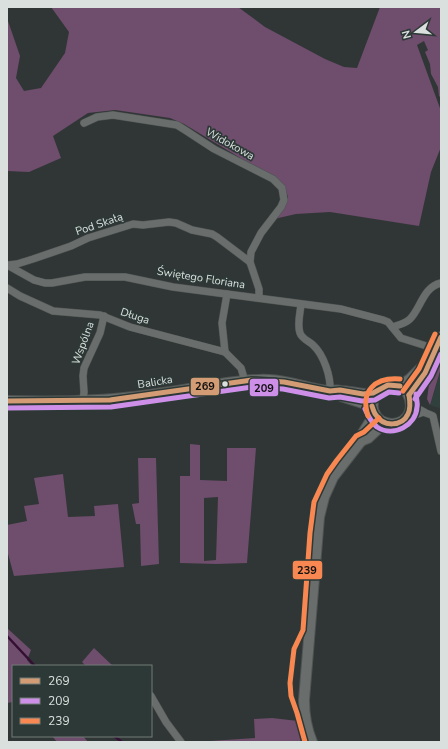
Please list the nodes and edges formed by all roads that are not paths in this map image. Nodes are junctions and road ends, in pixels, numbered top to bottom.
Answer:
1 (84, 123) dead end
2 (250, 262) junction
3 (7, 265) edge
4 (441, 283) edge
5 (7, 288) edge
6 (227, 294) junction
7 (259, 298) junction
8 (301, 305) junction
9 (104, 316) junction
10 (392, 327) junction
11 (441, 337) edge
12 (436, 349) junction
13 (226, 352) junction
14 (430, 361) junction
15 (245, 381) junction
16 (400, 386) junction
17 (378, 390) junction
18 (330, 391) junction
19 (410, 400) junction
20 (7, 401) edge
21 (83, 401) junction
22 (373, 410) junction
23 (424, 412) junction
24 (406, 418) junction
25 (384, 423) junction
26 (361, 441) junction
27 (441, 451) edge
28 (152, 698) edge
29 (181, 742) edge
30 (312, 742) edge

1 - 2 street, Widokowa
2 - 3 street, Pod Skałą
2 - 7 street
3 - 6 street, Świętego Floriana
4 - 10 street
5 - 9 street, Długa
6 - 7 street, Świętego Floriana
6 - 13 street
7 - 8 street, Świętego Floriana
8 - 10 street, Świętego Floriana
8 - 18 street
9 - 13 street, Długa
9 - 21 street, Wspólna
10 - 12 street, Świętego Floriana
11 - 12 main road
12 - 14 main road
13 - 15 street
14 - 16 main road
14 - 19 main road
15 - 18 main road, Balicka
15 - 21 main road, Balicka
16 - 17 main road
16 - 19 main road
17 - 18 main road, Balicka
17 - 22 main road
18 - 22 main road, Balicka
19 - 23 street
19 - 24 main road
20 - 21 main road, Balicka
22 - 25 main road
22 - 26 main road
23 - 24 street
23 - 27 street
24 - 25 main road
25 - 26 main road
26 - 30 main road
28 - 29 street

